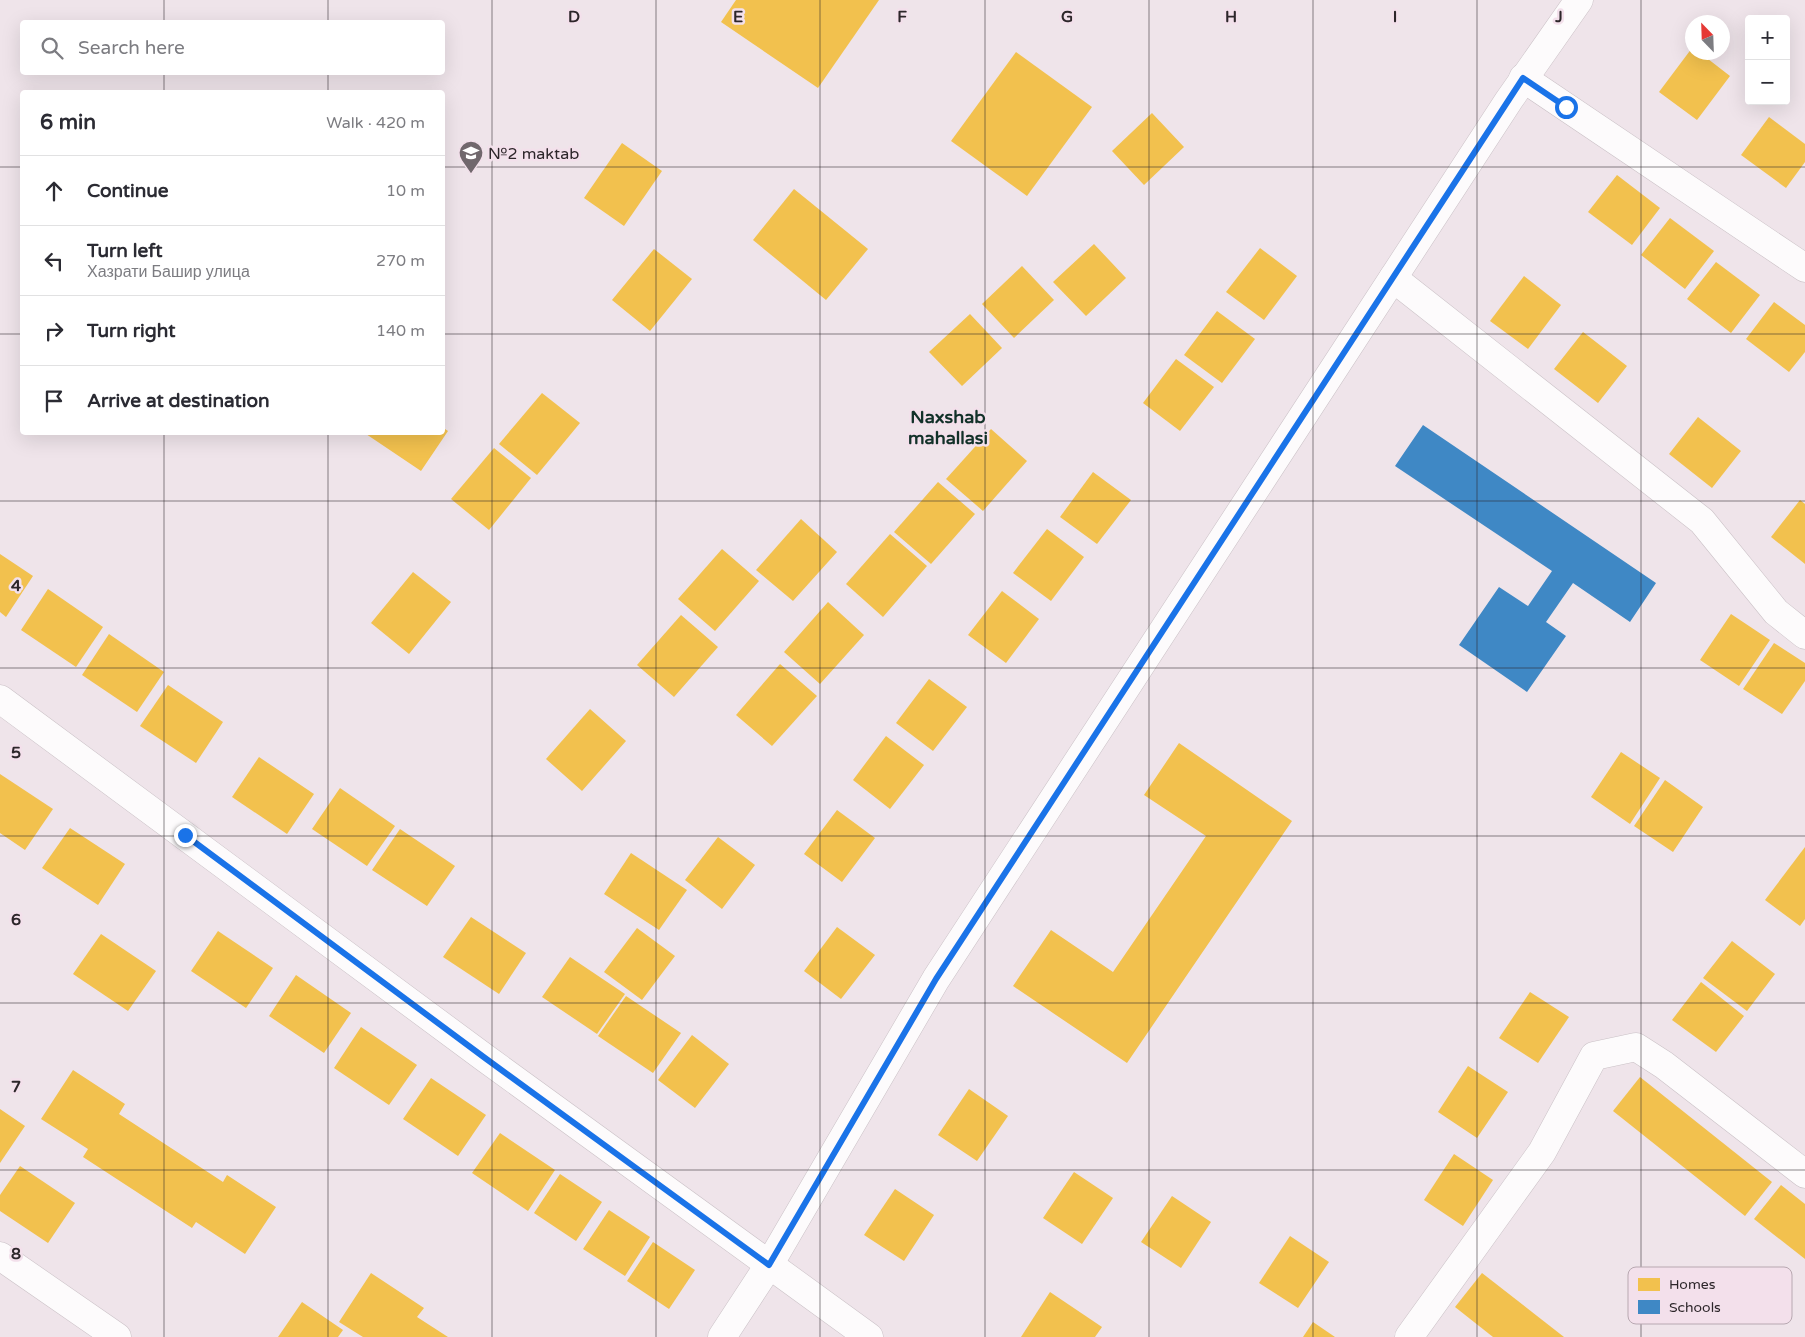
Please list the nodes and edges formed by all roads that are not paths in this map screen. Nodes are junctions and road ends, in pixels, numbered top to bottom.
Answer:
1 (1579, 0) edge
2 (1523, 78) junction
3 (1805, 268) edge
4 (1393, 278) junction
5 (1805, 635) edge
6 (0, 700) edge
7 (1805, 1174) edge
8 (0, 1256) edge
9 (769, 1265) junction
10 (117, 1337) edge
11 (722, 1337) edge
12 (869, 1337) edge
13 (1409, 1337) edge

1 - 2 street
2 - 3 street
2 - 4 street
4 - 5 street
4 - 9 street
6 - 9 street
7 - 13 street
8 - 10 street
9 - 11 street
9 - 12 street

